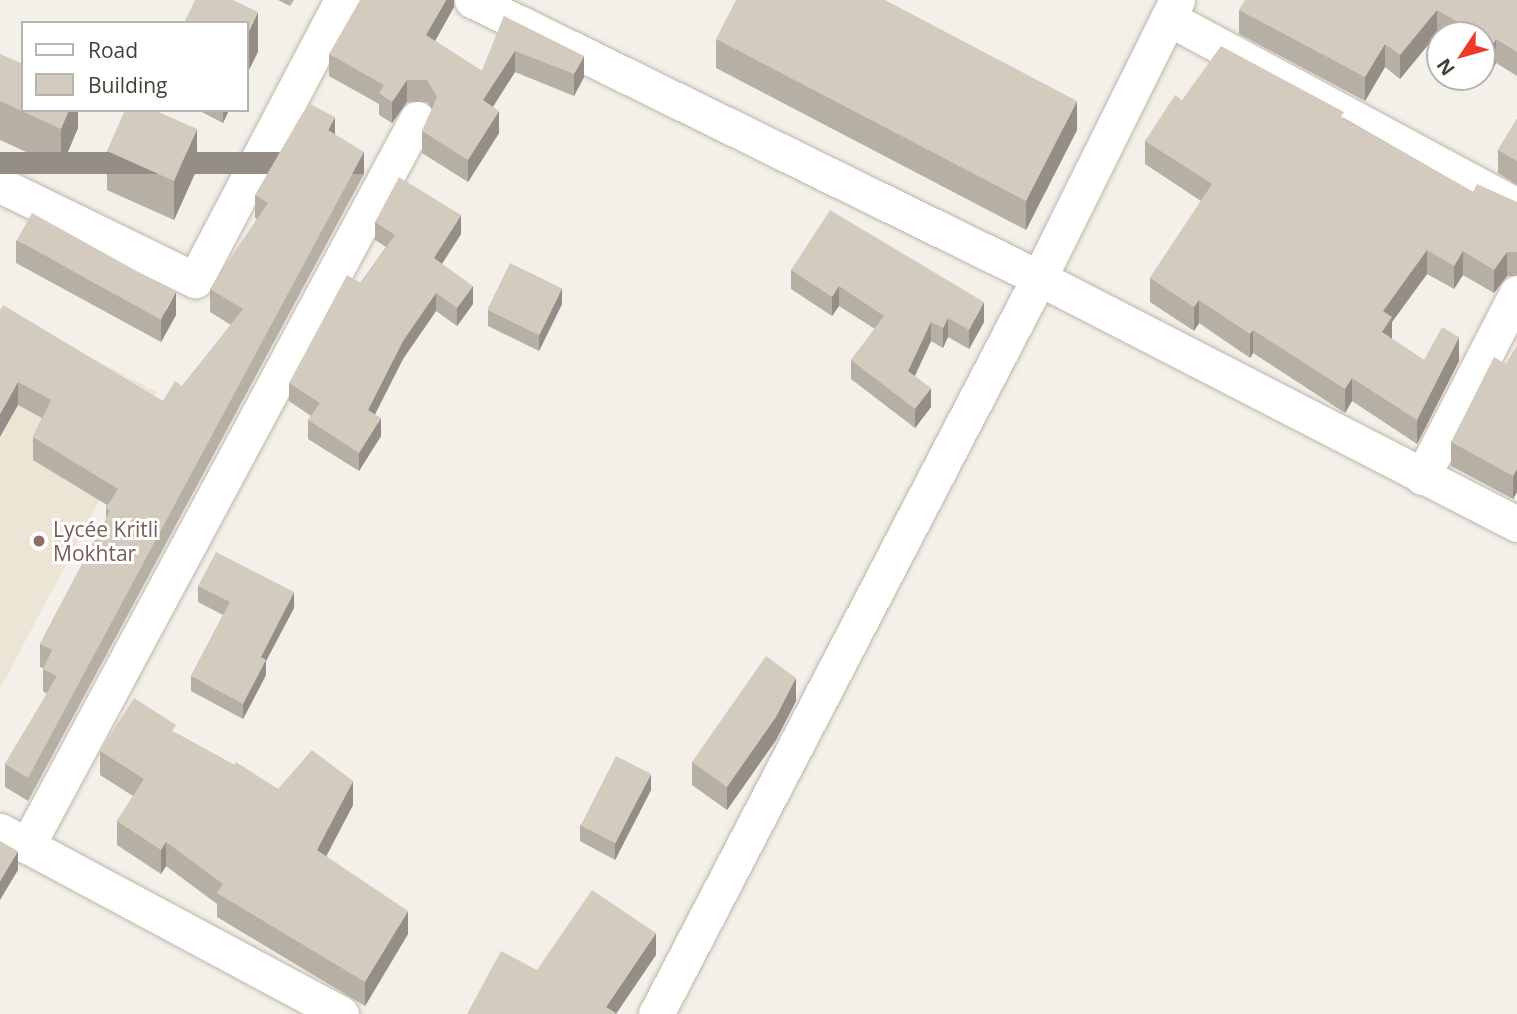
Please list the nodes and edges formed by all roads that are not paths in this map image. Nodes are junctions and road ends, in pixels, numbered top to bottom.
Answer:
1 (342, 0) edge
2 (471, 0) edge
3 (1173, 9) edge
4 (417, 118) dead end
5 (0, 185) edge
6 (1517, 206) edge
7 (1039, 278) junction
8 (1517, 293) edge
9 (1422, 477) junction
10 (1517, 524) edge
11 (13, 839) edge
12 (341, 1014) edge
13 (656, 1014) edge

1 - 5 street
2 - 7 street
3 - 6 street
3 - 7 street
4 - 11 street
7 - 9 street
7 - 13 street
8 - 9 street
9 - 10 street
11 - 12 street

